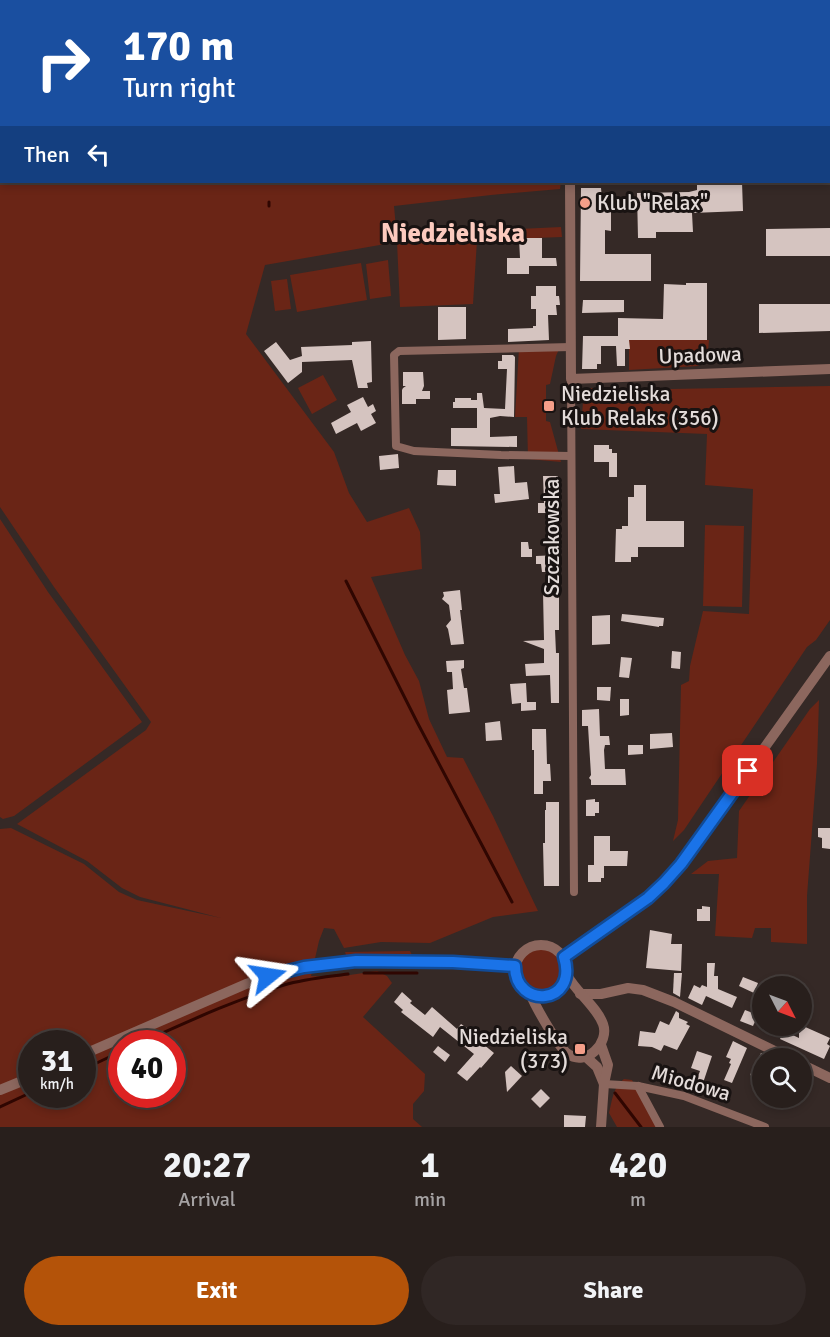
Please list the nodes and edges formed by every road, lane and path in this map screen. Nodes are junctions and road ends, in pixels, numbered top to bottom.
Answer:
1 (570, 183) edge
2 (571, 347) junction
3 (830, 369) edge
4 (571, 379) junction
5 (571, 456) junction
6 (830, 656) edge
7 (574, 892) dead end
8 (564, 957) junction
9 (515, 966) junction
10 (567, 975) junction
11 (580, 994) junction
12 (601, 994) junction
13 (531, 995) junction
14 (596, 1011) junction
15 (601, 1045) junction
16 (768, 1048) edge
17 (96, 1049) edge
18 (586, 1057) junction
19 (812, 1069) edge
20 (830, 1078) edge
21 (18, 1083) edge
22 (604, 1084) junction
23 (638, 1086) junction
24 (0, 1090) edge
25 (601, 1127) edge
26 (660, 1127) edge
27 (765, 1127) edge

1 - 2 street, Szczakowska
2 - 4 street, Szczakowska
2 - 5 street
3 - 4 street, Upadowa
4 - 5 street, Szczakowska
5 - 7 street, Szczakowska
6 - 8 street
8 - 9 street
8 - 10 street
9 - 13 street
9 - 17 street
10 - 11 street
10 - 13 street
11 - 12 street
11 - 14 street
12 - 14 street
12 - 16 street
13 - 18 street
14 - 15 street
15 - 18 street
15 - 22 street
18 - 22 street
19 - 20 street
21 - 24 street
22 - 23 street, Miodowa
22 - 25 street
23 - 26 street
23 - 27 street, Miodowa

